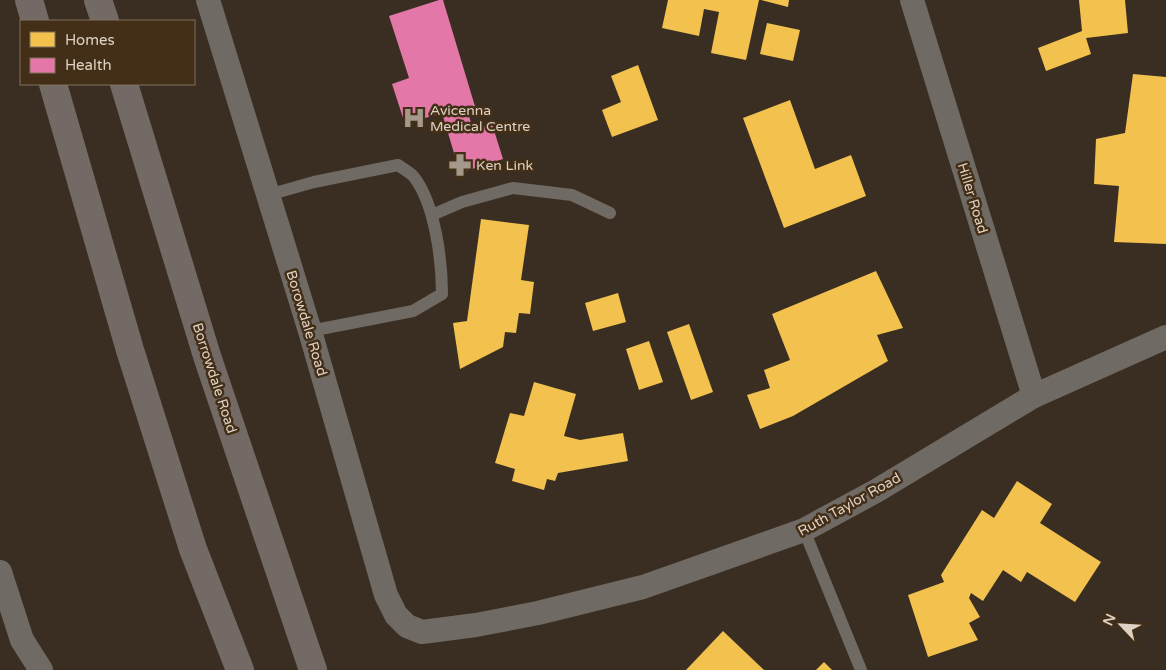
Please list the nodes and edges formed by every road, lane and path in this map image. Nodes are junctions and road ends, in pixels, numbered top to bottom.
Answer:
1 (29, 0) edge
2 (98, 0) edge
3 (208, 0) edge
4 (912, 0) edge
5 (35, 20) edge
6 (105, 20) edge
7 (53, 85) edge
8 (124, 85) edge
9 (268, 195) junction
10 (610, 213) dead end
11 (432, 214) junction
12 (310, 331) junction
13 (1166, 337) edge
14 (1034, 396) junction
15 (804, 530) junction
16 (0, 572) edge
17 (422, 632) joint
18 (41, 670) edge
19 (240, 670) edge
20 (313, 670) edge
21 (861, 670) edge

1 - 5 main road
2 - 6 main road
3 - 9 street, Borowdale Road
4 - 14 street, Hiller Road
7 - 19 main road
8 - 20 main road, Borrowdale Road
9 - 11 lane
9 - 12 street, Borowdale Road
10 - 11 lane
11 - 12 lane
12 - 17 street, Borowdale Road
13 - 14 street, Ruth Taylor Road
14 - 15 street, Ruth Taylor Road
15 - 17 street, Ruth Taylor Road
15 - 21 lane
16 - 18 street

